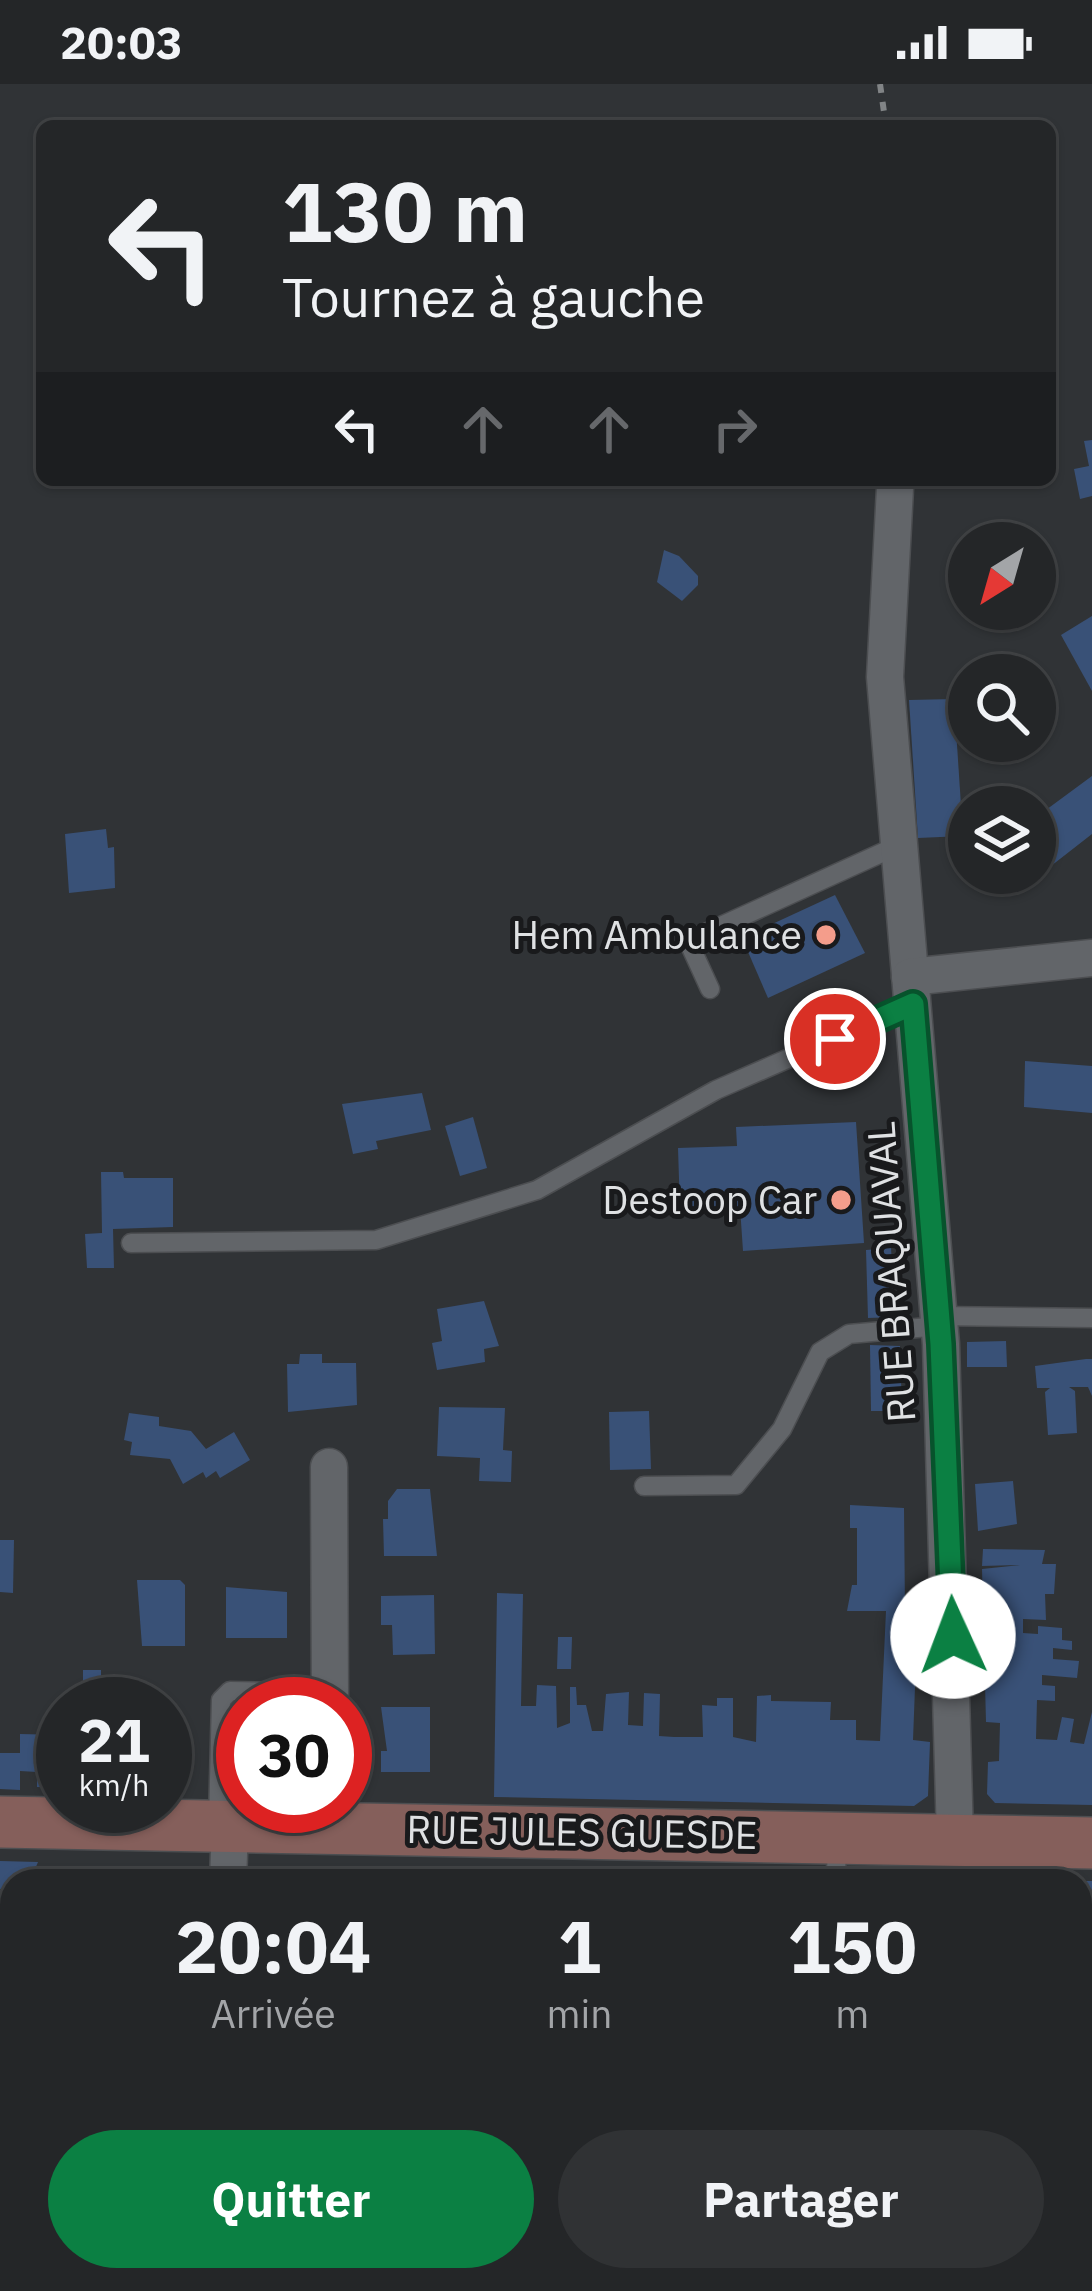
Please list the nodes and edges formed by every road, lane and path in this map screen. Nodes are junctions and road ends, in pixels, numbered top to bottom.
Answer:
1 (880, 84) edge
2 (885, 120) edge
3 (895, 488) dead end
4 (899, 845) junction
5 (1092, 958) edge
6 (710, 989) dead end
7 (912, 991) junction
8 (131, 1243) dead end
9 (1092, 1318) edge
10 (939, 1321) junction
11 (329, 1467) dead end
12 (644, 1486) dead end
13 (330, 1677) edge
14 (372, 1820) edge
15 (216, 1821) edge
16 (0, 1822) edge
17 (247, 1833) edge
18 (955, 1837) junction
19 (1092, 1843) edge
20 (837, 1858) edge
21 (233, 1869) edge

1 - 2 path
3 - 4 street, RUE BRAQUAVAL
4 - 6 lane
4 - 7 street, RUE BRAQUAVAL
5 - 7 street
7 - 8 lane
7 - 10 street, RUE BRAQUAVAL
9 - 10 lane
10 - 12 lane
10 - 18 street, RUE BRAQUAVAL
11 - 13 street
14 - 20 main road, RUE JULES GUESDE
15 - 16 main road, RUE JULES GUESDE
17 - 21 street
18 - 19 main road, RUE JULES GUESDE
18 - 20 main road, RUE JULES GUESDE

